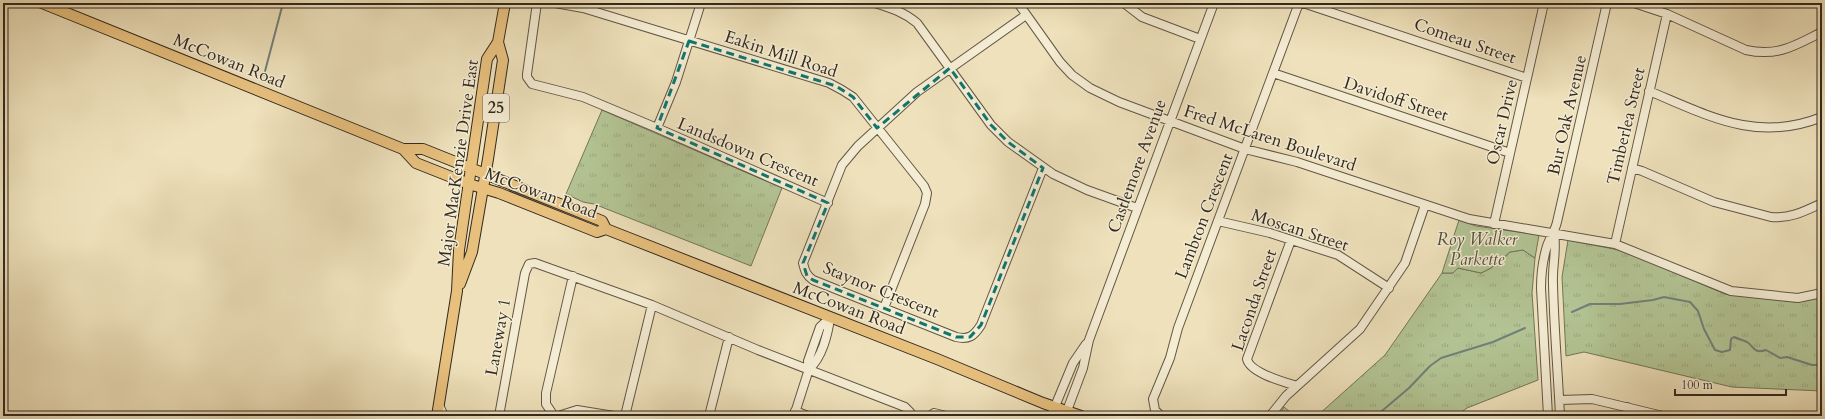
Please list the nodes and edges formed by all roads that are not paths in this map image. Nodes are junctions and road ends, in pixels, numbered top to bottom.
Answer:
1 (42, 3) edge
2 (506, 3) edge
3 (537, 3) edge
4 (555, 3) edge
5 (701, 3) edge
6 (875, 3) edge
7 (1018, 3) edge
8 (1124, 3) edge
9 (1214, 3) edge
10 (1299, 3) edge
11 (1303, 3) edge
12 (1544, 3) edge
13 (1607, 3) edge
14 (1634, 3) edge
15 (1666, 14) junction
16 (1026, 15) junction
17 (1822, 32) edge
18 (1200, 39) junction
19 (689, 41) junction
20 (498, 42) junction
21 (950, 68) junction
22 (1273, 73) junction
23 (1527, 78) junction
24 (1649, 91) junction
25 (1822, 117) edge
26 (1170, 121) junction
27 (657, 128) junction
28 (877, 128) junction
29 (403, 148) junction
30 (1245, 149) junction
31 (1510, 152) junction
32 (470, 168) junction
33 (1043, 168) junction
34 (1632, 168) junction
35 (485, 174) junction
36 (469, 184) junction
37 (482, 189) junction
38 (828, 203) junction
39 (1822, 203) edge
40 (1425, 205) junction
41 (1137, 208) junction
42 (1218, 221) junction
43 (1494, 224) junction
44 (606, 229) junction
45 (1554, 233) junction
46 (1291, 240) junction
47 (1615, 244) junction
48 (573, 276) junction
49 (1389, 288) junction
50 (457, 291) junction
51 (1822, 293) edge
52 (652, 305) junction
53 (884, 308) junction
54 (830, 318) junction
55 (728, 337) junction
56 (1089, 340) junction
57 (809, 369) junction
58 (1297, 386) junction
59 (1560, 400) junction
60 (439, 404) junction
61 (1627, 407) junction
62 (1053, 411) edge
63 (795, 413) edge
64 (1066, 413) edge
65 (437, 416) edge
66 (444, 416) edge
67 (499, 416) edge
68 (554, 416) edge
69 (558, 416) edge
70 (614, 416) edge
71 (625, 416) edge
72 (709, 416) edge
73 (808, 416) edge
74 (912, 416) edge
75 (930, 416) edge
76 (946, 416) edge
77 (1081, 416) edge
78 (1161, 416) edge
79 (1270, 416) edge
80 (1548, 416) edge
81 (1560, 416) edge
82 (1625, 416) edge
83 (1663, 416) edge

1 - 29 main road, McCowan Road
2 - 20 main road, Major MacKenzie Drive East / 25
3 - 27 street, Landsdown Crescent
4 - 19 street, Eakin Mill Road
5 - 19 street, Landsdown Crescent
6 - 21 street
7 - 16 street, Fred McLaren Boulevard
8 - 18 street
9 - 18 street, Castlemore Avenue
10 - 22 street, Lambton Crescent
11 - 23 street, Comeau Street
12 - 23 street, Oscar Drive
13 - 45 street, Bur Oak Avenue
14 - 15 street
15 - 17 street
15 - 24 street, Timberlea Street
16 - 21 street, Staynor Crescent
16 - 26 street, Fred McLaren Boulevard
18 - 26 street, Castlemore Avenue
19 - 27 street, Landsdown Crescent
19 - 28 street, Eakin Mill Road
20 - 32 main road, Major MacKenzie Drive East / 25
20 - 35 main road, Major MacKenzie Drive East / 25
21 - 28 street, Staynor Crescent
21 - 33 street
22 - 30 street, Lambton Crescent
22 - 31 street, Davidoff Street
23 - 31 street, Oscar Drive
24 - 25 street
24 - 34 street, Timberlea Street
26 - 30 street, Fred McLaren Boulevard
26 - 41 street, Castlemore Avenue
27 - 38 street, Landsdown Crescent
28 - 38 street, Staynor Crescent
28 - 53 street, Eakin Mill Road
29 - 32 main road, McCowan Road
29 - 36 main road, McCowan Road
30 - 40 street, Fred McLaren Boulevard
30 - 42 street, Lambton Crescent
31 - 43 street, Oscar Drive
32 - 35 main road, McCowan Road
32 - 36 main road, Major MacKenzie Drive East / 25
33 - 41 street
33 - 53 street, Staynor Crescent
34 - 39 street
34 - 47 street, Timberlea Street
35 - 37 main road, Major MacKenzie Drive East / 25
35 - 44 main road, McCowan Road
36 - 37 main road, McCowan Road
36 - 50 main road, Major MacKenzie Drive East / 25
37 - 44 main road, McCowan Road
37 - 50 main road, Major MacKenzie Drive East / 25
38 - 53 street, Staynor Crescent
40 - 43 street, Fred McLaren Boulevard
40 - 49 street
41 - 56 street, Castlemore Avenue
42 - 46 street, Moscan Street
42 - 78 street, Lambton Crescent
43 - 45 street, Fred McLaren Boulevard
44 - 54 main road, McCowan Road
45 - 47 street, Fred McLaren Boulevard
45 - 59 street, Bur Oak Avenue
45 - 80 street, Bur Oak Avenue
46 - 49 street, Moscan Street
46 - 58 street, Laconda Street
47 - 51 street, Fred McLaren Boulevard
48 - 52 street
48 - 67 street, Laneway 1
48 - 68 street
49 - 58 street
50 - 60 main road, Major MacKenzie Drive East / 25
52 - 55 street
52 - 71 street
54 - 57 street
54 - 62 main road, McCowan Road
55 - 57 street
55 - 72 street
56 - 62 street, Castlemore Avenue
56 - 64 street, Castlemore Avenue
57 - 63 street
57 - 74 street
58 - 79 street
59 - 61 street
59 - 81 street, Bur Oak Avenue
60 - 65 main road, Major MacKenzie Drive East / 25
60 - 66 street
61 - 82 street
61 - 83 street
62 - 64 main road, McCowan Road
63 - 73 street
64 - 77 main road, McCowan Road
69 - 70 street
75 - 76 street

